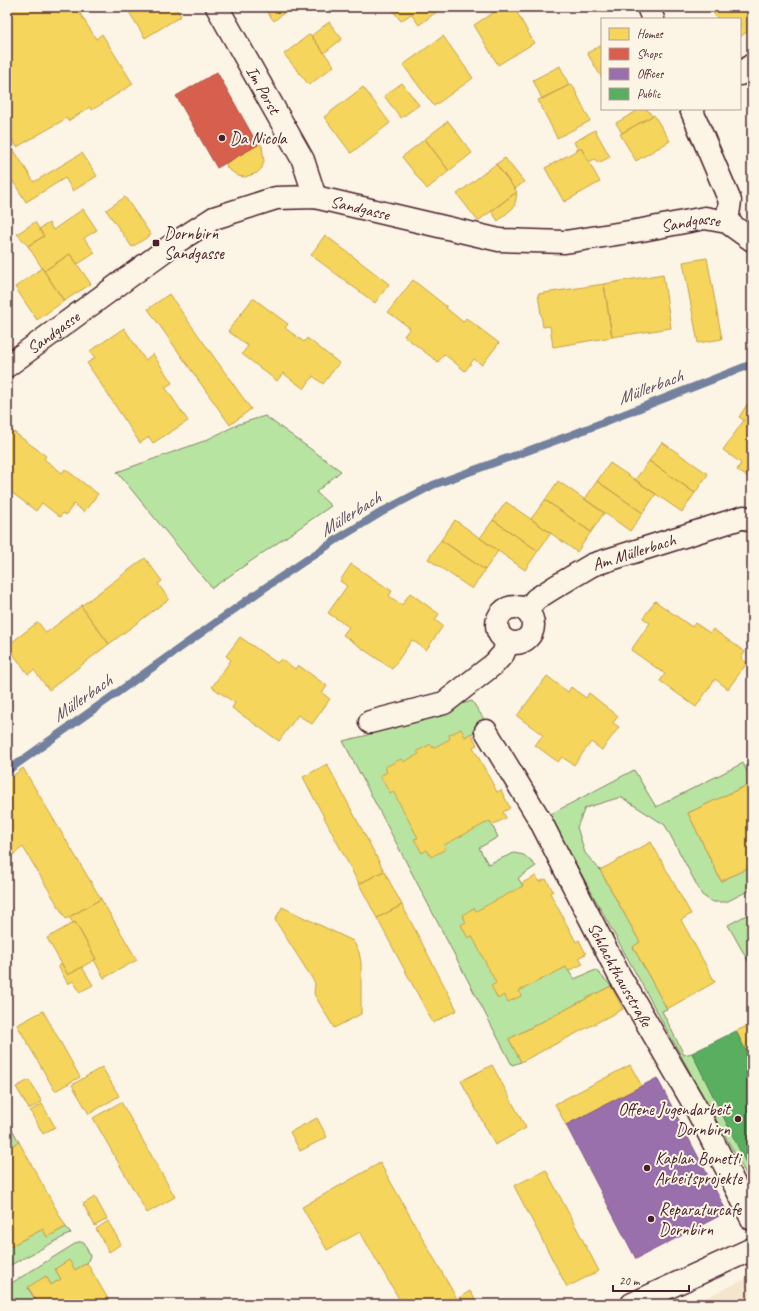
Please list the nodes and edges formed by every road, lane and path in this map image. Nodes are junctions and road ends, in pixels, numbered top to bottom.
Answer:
1 (217, 7) edge
2 (648, 7) edge
3 (653, 18) edge
4 (752, 65) edge
5 (741, 73) edge
6 (692, 110) edge
7 (315, 197) junction
8 (727, 222) junction
9 (752, 240) edge
10 (7, 366) edge
11 (752, 521) edge
12 (370, 722) dead end
13 (486, 731) dead end
14 (752, 1219) edge
15 (752, 1249) edge
16 (632, 1304) edge

1 - 7 street, Im Porst
2 - 3 street
4 - 5 street
6 - 8 street
7 - 8 street, Sandgasse
7 - 10 street, Sandgasse
8 - 9 street, Sandgasse
11 - 12 street, Am Müllerbach
13 - 14 street, Schlachthausstraße
15 - 16 street

